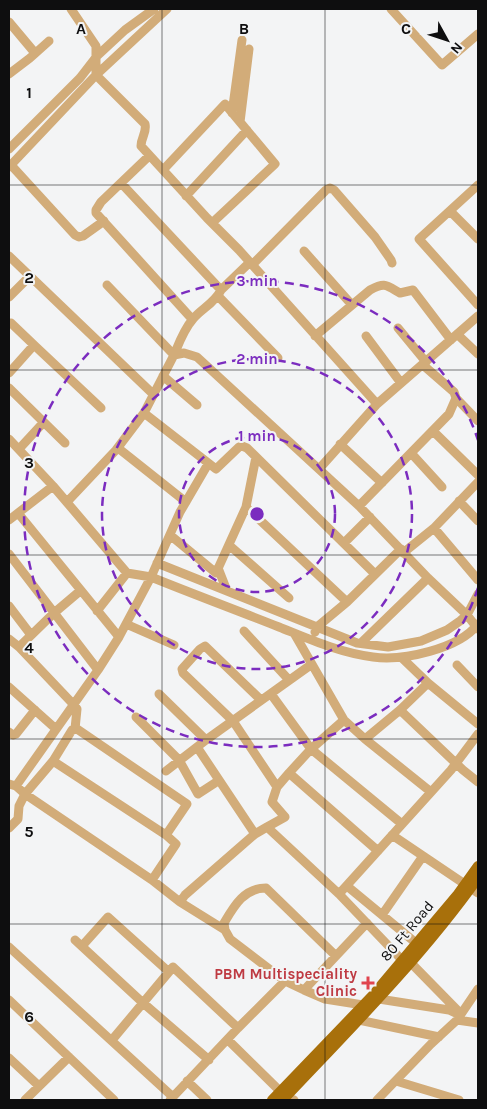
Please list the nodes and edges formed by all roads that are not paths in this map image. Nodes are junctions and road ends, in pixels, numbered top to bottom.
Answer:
1 (71, 9) edge
2 (154, 9) edge
3 (167, 9) edge
4 (391, 9) edge
5 (9, 22) edge
6 (478, 34) edge
7 (242, 40) dead end
8 (49, 41) dead end
9 (249, 49) dead end
10 (35, 53) junction
11 (97, 56) junction
12 (9, 74) edge
13 (96, 75) junction
14 (232, 113) junction
15 (240, 122) junction
16 (247, 130) junction
17 (9, 149) edge
18 (149, 156) junction
19 (10, 166) edge
20 (163, 170) junction
21 (121, 183) junction
22 (478, 185) edge
23 (186, 196) junction
24 (450, 211) junction
25 (104, 221) junction
26 (212, 223) junction
27 (478, 239) edge
28 (304, 251) dead end
29 (9, 256) edge
30 (250, 264) junction
31 (392, 264) dead end
32 (30, 276) junction
33 (107, 285) dead end
34 (220, 293) junction
35 (9, 297) edge
36 (352, 305) junction
37 (478, 305) edge
38 (478, 316) edge
39 (192, 319) junction
40 (12, 323) dead end
41 (398, 328) dead end
42 (316, 336) junction
43 (366, 336) dead end
44 (454, 337) junction
45 (34, 345) junction
46 (478, 354) edge
47 (174, 355) junction
48 (278, 358) dead end
49 (424, 363) junction
50 (9, 373) edge
51 (162, 376) junction
52 (401, 383) junction
53 (9, 388) edge
54 (153, 394) junction
55 (456, 398) junction
56 (197, 404) dead end
57 (377, 404) junction
58 (101, 408) dead end
59 (144, 413) junction
60 (478, 421) edge
61 (43, 423) junction
62 (433, 431) junction
63 (65, 444) dead end
64 (340, 444) junction
65 (13, 446) edge
66 (118, 448) junction
67 (412, 453) junction
68 (256, 457) junction
69 (208, 464) junction
70 (319, 469) junction
71 (478, 475) edge
72 (478, 482) edge
73 (382, 484) junction
74 (53, 486) junction
75 (442, 487) dead end
76 (66, 502) junction
77 (186, 502) junction
78 (460, 502) junction
79 (359, 506) junction
80 (246, 507) junction
81 (18, 513) junction
82 (370, 517) junction
83 (9, 520) edge
84 (478, 521) edge
85 (434, 528) junction
86 (170, 535) junction
87 (344, 543) junction
88 (229, 545) junction
89 (402, 551) junction
90 (9, 554) edge
91 (157, 562) junction
92 (218, 568) junction
93 (127, 573) junction
94 (375, 574) junction
95 (151, 577) junction
96 (428, 578) junction
97 (478, 580) edge
98 (80, 591) junction
99 (228, 591) junction
100 (478, 594) edge
101 (289, 598) dead end
102 (347, 602) junction
103 (9, 606) edge
104 (97, 611) junction
105 (54, 613) junction
106 (467, 615) junction
107 (126, 624) junction
108 (316, 627) junction
109 (478, 627) edge
110 (244, 631) dead end
111 (294, 633) junction
112 (31, 635) junction
113 (119, 637) junction
114 (9, 639) edge
115 (312, 640) junction
116 (361, 643) junction
117 (174, 644) dead end
118 (19, 647) junction
119 (402, 658) junction
120 (312, 664) junction
121 (457, 665) dead end
122 (98, 670) junction
123 (289, 680) junction
124 (428, 683) junction
125 (9, 687) edge
126 (478, 687) edge
127 (159, 694) dead end
128 (271, 694) junction
129 (261, 700) junction
130 (74, 704) junction
131 (35, 710) junction
132 (400, 710) junction
133 (136, 718) dead end
134 (344, 720) junction
135 (233, 721) junction
136 (478, 724) edge
137 (56, 729) junction
138 (75, 729) junction
139 (9, 732) edge
140 (478, 734) edge
141 (365, 739) junction
142 (206, 740) junction
143 (197, 747) junction
144 (311, 749) junction
145 (179, 760) junction
146 (53, 761) junction
147 (456, 764) junction
148 (166, 771) dead end
149 (289, 773) junction
150 (218, 780) junction
151 (478, 782) edge
152 (13, 785) edge
153 (278, 787) junction
154 (431, 792) junction
155 (25, 794) junction
156 (402, 824) junction
157 (267, 826) junction
158 (9, 828) edge
159 (255, 834) junction
160 (166, 835) junction
161 (392, 835) junction
162 (378, 851) junction
163 (423, 856) junction
164 (478, 866) edge
165 (478, 878) edge
166 (152, 880) junction
167 (347, 886) junction
168 (472, 889) edge
169 (339, 894) junction
170 (180, 902) junction
171 (382, 915) junction
172 (368, 923) junction
173 (225, 930) junction
174 (416, 943) junction
175 (9, 947) edge
176 (336, 956) junction
177 (406, 961) junction
178 (169, 972) junction
179 (285, 981) junction
180 (478, 989) edge
181 (304, 990) junction
182 (379, 999) junction
183 (9, 1000) edge
184 (142, 1002) junction
185 (363, 1005) junction
186 (459, 1016) junction
187 (359, 1020) junction
188 (478, 1023) edge
189 (238, 1028) junction
190 (439, 1037) junction
191 (112, 1040) junction
192 (228, 1040) junction
193 (69, 1056) junction
194 (9, 1058) edge
195 (209, 1060) junction
196 (188, 1081) junction
197 (396, 1081) junction
198 (39, 1086) junction
199 (29, 1097) edge
200 (286, 1097) edge
201 (172, 1098) edge
202 (40, 1100) edge
203 (114, 1100) edge
204 (207, 1100) edge
205 (272, 1100) edge
206 (377, 1100) edge
207 (459, 1100) edge

1 - 11 street
2 - 11 street
3 - 13 street
4 - 6 street
5 - 10 street
7 - 14 street
8 - 10 street
9 - 15 street
10 - 12 street
11 - 13 street
11 - 17 street
13 - 18 street
13 - 19 street
14 - 15 street
14 - 20 street
15 - 16 street
16 - 23 street
16 - 26 street
18 - 20 street
18 - 21 street
19 - 25 street
20 - 23 street
21 - 25 street
21 - 34 street
22 - 24 street
23 - 26 street
24 - 27 street
24 - 37 street
25 - 39 street
26 - 30 street
28 - 36 street
29 - 32 street
30 - 31 street
30 - 34 street
30 - 42 street
32 - 35 street
32 - 54 street
33 - 47 street
34 - 39 street
34 - 48 street
36 - 42 street
36 - 44 street
38 - 44 street
39 - 47 street
40 - 45 street
41 - 49 street
42 - 57 street
43 - 52 street
44 - 46 street
44 - 49 street
45 - 50 street
45 - 58 street
47 - 51 street
47 - 70 street
49 - 52 street
49 - 55 street
51 - 54 street
51 - 56 street
52 - 57 street
53 - 61 street
54 - 59 street
55 - 60 street
55 - 62 street
57 - 64 street
59 - 66 street
59 - 69 street
61 - 63 street
61 - 65 street
62 - 67 street
62 - 71 street
64 - 70 street
64 - 73 street
65 - 74 street
66 - 76 street
66 - 77 street
67 - 73 street
67 - 75 street
68 - 69 street
68 - 80 street
68 - 87 street
69 - 77 street
70 - 79 street
72 - 78 street
73 - 79 street
74 - 76 street
74 - 81 street
76 - 93 street
77 - 86 street
78 - 84 street
78 - 85 street
79 - 82 street
80 - 88 street
80 - 102 street
81 - 83 street
81 - 98 street
82 - 87 street
82 - 89 street
85 - 89 street
85 - 97 street
86 - 91 street
86 - 92 street
87 - 94 street
88 - 92 street
88 - 101 street
89 - 94 street
89 - 96 street
90 - 105 street
91 - 95 street
91 - 99 street
92 - 99 street
93 - 95 street
93 - 104 street
94 - 102 street
95 - 107 street
95 - 111 street
96 - 106 street
96 - 116 street
98 - 104 street
98 - 105 street
99 - 108 street
100 - 106 street
102 - 108 street
103 - 112 street
104 - 113 street
105 - 112 street
105 - 122 street
106 - 109 street
106 - 116 street
107 - 113 street
107 - 117 street
108 - 115 street
108 - 116 street
109 - 119 street
110 - 123 street
111 - 115 street
111 - 120 street
112 - 118 street
113 - 122 street
114 - 118 street
115 - 119 street
118 - 130 street
119 - 124 street
120 - 123 street
120 - 134 street
121 - 126 street
122 - 130 street
123 - 128 street
124 - 132 street
124 - 136 street
125 - 131 street
127 - 142 street
128 - 129 street
128 - 144 street
129 - 135 street
129 - 135 street
130 - 137 street
130 - 138 street
131 - 137 street
131 - 139 street
132 - 141 street
132 - 147 street
133 - 145 street
134 - 141 street
134 - 144 street
135 - 142 street
135 - 153 street
137 - 152 street
138 - 146 street
138 - 160 street
140 - 147 street
141 - 154 street
142 - 143 street
143 - 145 street
143 - 150 street
144 - 149 street
144 - 156 street
145 - 148 street
145 - 150 street
146 - 155 street
146 - 160 street
147 - 151 street
147 - 154 street
149 - 153 street
149 - 162 street
150 - 159 street
152 - 155 street
153 - 157 street
154 - 156 street
155 - 158 street
155 - 166 street
156 - 161 street
157 - 159 street
157 - 169 street
159 - 170 street
160 - 166 street
161 - 162 street
161 - 163 street
162 - 167 street
163 - 168 street
163 - 171 street
164 - 168 main road, 80 Ft Road
165 - 168 main road, 80 Ft Road
166 - 170 street
167 - 169 street
167 - 171 street
168 - 174 main road, 80 Ft Road
168 - 177 main road, 80 Ft Road
169 - 172 street
170 - 173 street
171 - 174 street
172 - 176 street
172 - 177 street
173 - 176 street
173 - 179 street
174 - 177 main road, 80 Ft Road
175 - 191 street
176 - 181 street
177 - 182 main road, 80 Ft Road
177 - 185 main road, 80 Ft Road
177 - 186 street
178 - 184 street
178 - 184 street
178 - 189 street
179 - 181 street
179 - 189 street
180 - 186 street
181 - 185 street
182 - 186 street
182 - 187 main road, 80 Ft Road
183 - 193 street
184 - 191 street
184 - 195 street
185 - 200 main road, 80 Ft Road
186 - 188 street
186 - 190 street
187 - 190 street
187 - 200 main road, 80 Ft Road
189 - 192 street
190 - 197 street
191 - 201 street
192 - 195 street
192 - 200 street
193 - 198 street
193 - 203 street
194 - 198 street
195 - 196 street
196 - 201 street
196 - 204 street
197 - 206 street
197 - 207 street
198 - 199 street
199 - 202 street
200 - 205 main road, 80 Ft Road

